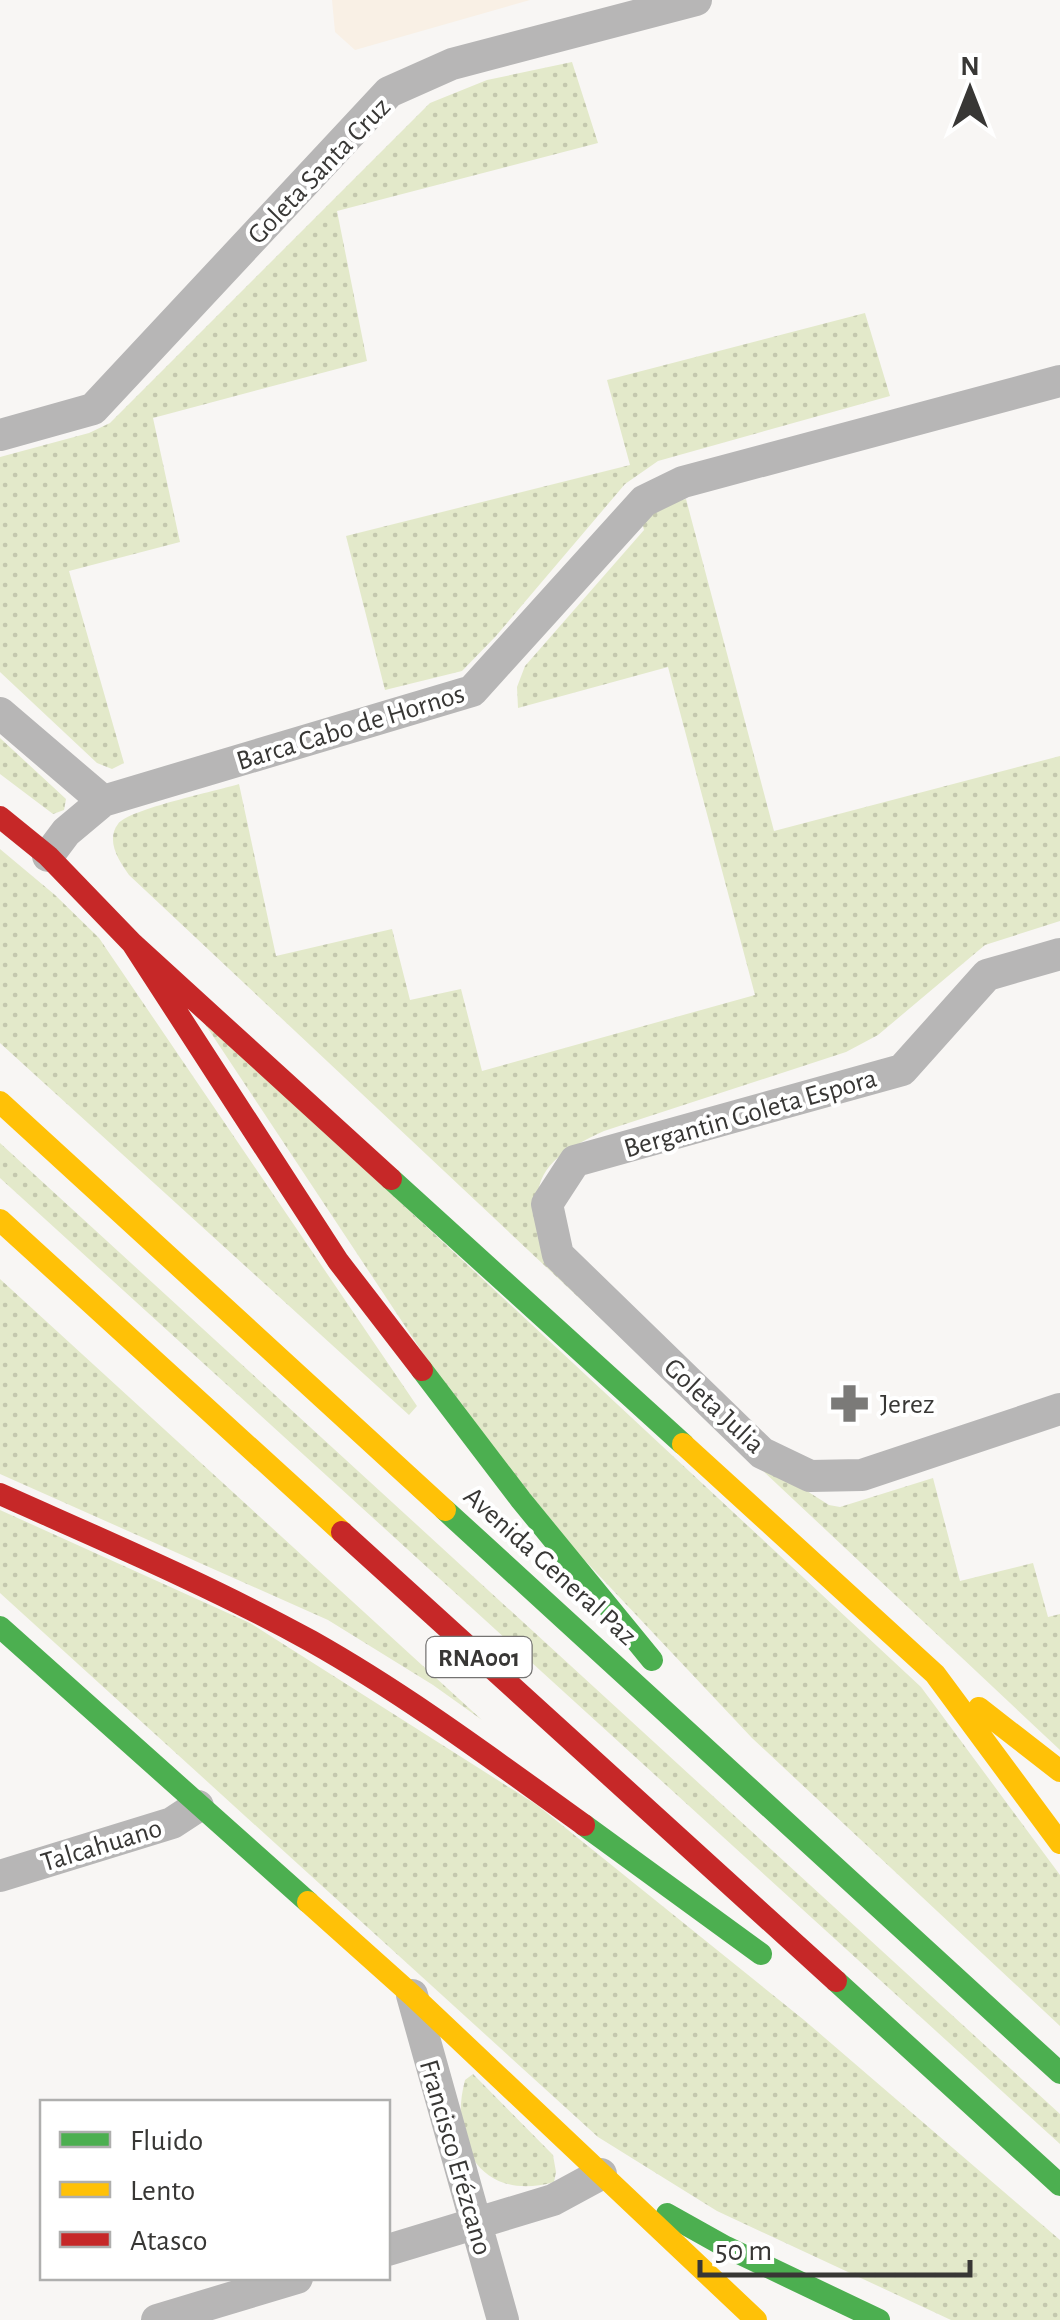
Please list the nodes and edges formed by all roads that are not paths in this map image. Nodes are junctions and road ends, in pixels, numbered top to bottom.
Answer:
1 (696, 0) edge
2 (1060, 381) edge
3 (0, 435) edge
4 (0, 713) edge
5 (103, 801) junction
6 (0, 818) edge
7 (48, 856) junction
8 (132, 942) junction
9 (1060, 954) edge
10 (0, 1102) edge
11 (575, 1160) joint
12 (0, 1220) edge
13 (1060, 1409) edge
14 (0, 1494) edge
15 (0, 1627) edge
16 (935, 1674) junction
17 (1060, 1771) edge
18 (198, 1806) junction
19 (774, 1810) junction
20 (1060, 1844) edge
21 (0, 1876) edge
22 (783, 1970) dead end
23 (815, 1993) dead end
24 (412, 1994) junction
25 (1060, 2073) edge
26 (958, 2094) junction
27 (607, 2179) junction
28 (1060, 2185) edge
29 (476, 2224) junction
30 (390, 2249) edge
31 (290, 2280) edge
32 (157, 2320) edge
33 (503, 2320) edge
34 (756, 2320) edge
35 (879, 2320) edge

1 - 3 street, Goleta Santa Cruz
2 - 5 street, Barca Cabo de Hornos
4 - 5 street
5 - 7 street, Barca Cabo de Hornos
6 - 7 main road
7 - 8 main road
8 - 16 main road
8 - 19 main road
9 - 11 street, Bergantin Goleta Espora
10 - 19 main road, Avenida General Paz / RNA001
11 - 13 street, Goleta Julia
12 - 26 main road, RNA001
14 - 22 main road
15 - 18 main road
16 - 17 main road
16 - 20 main road
18 - 21 street, Talcahuano
18 - 24 main road
19 - 25 main road, Avenida General Paz / RNA001
23 - 26 main road
24 - 27 main road
24 - 29 street, Francisco Erézcano
26 - 28 main road, RNA001
27 - 29 street
27 - 34 main road
27 - 35 main road
29 - 30 street
29 - 33 street, Francisco Erézcano
31 - 32 street

